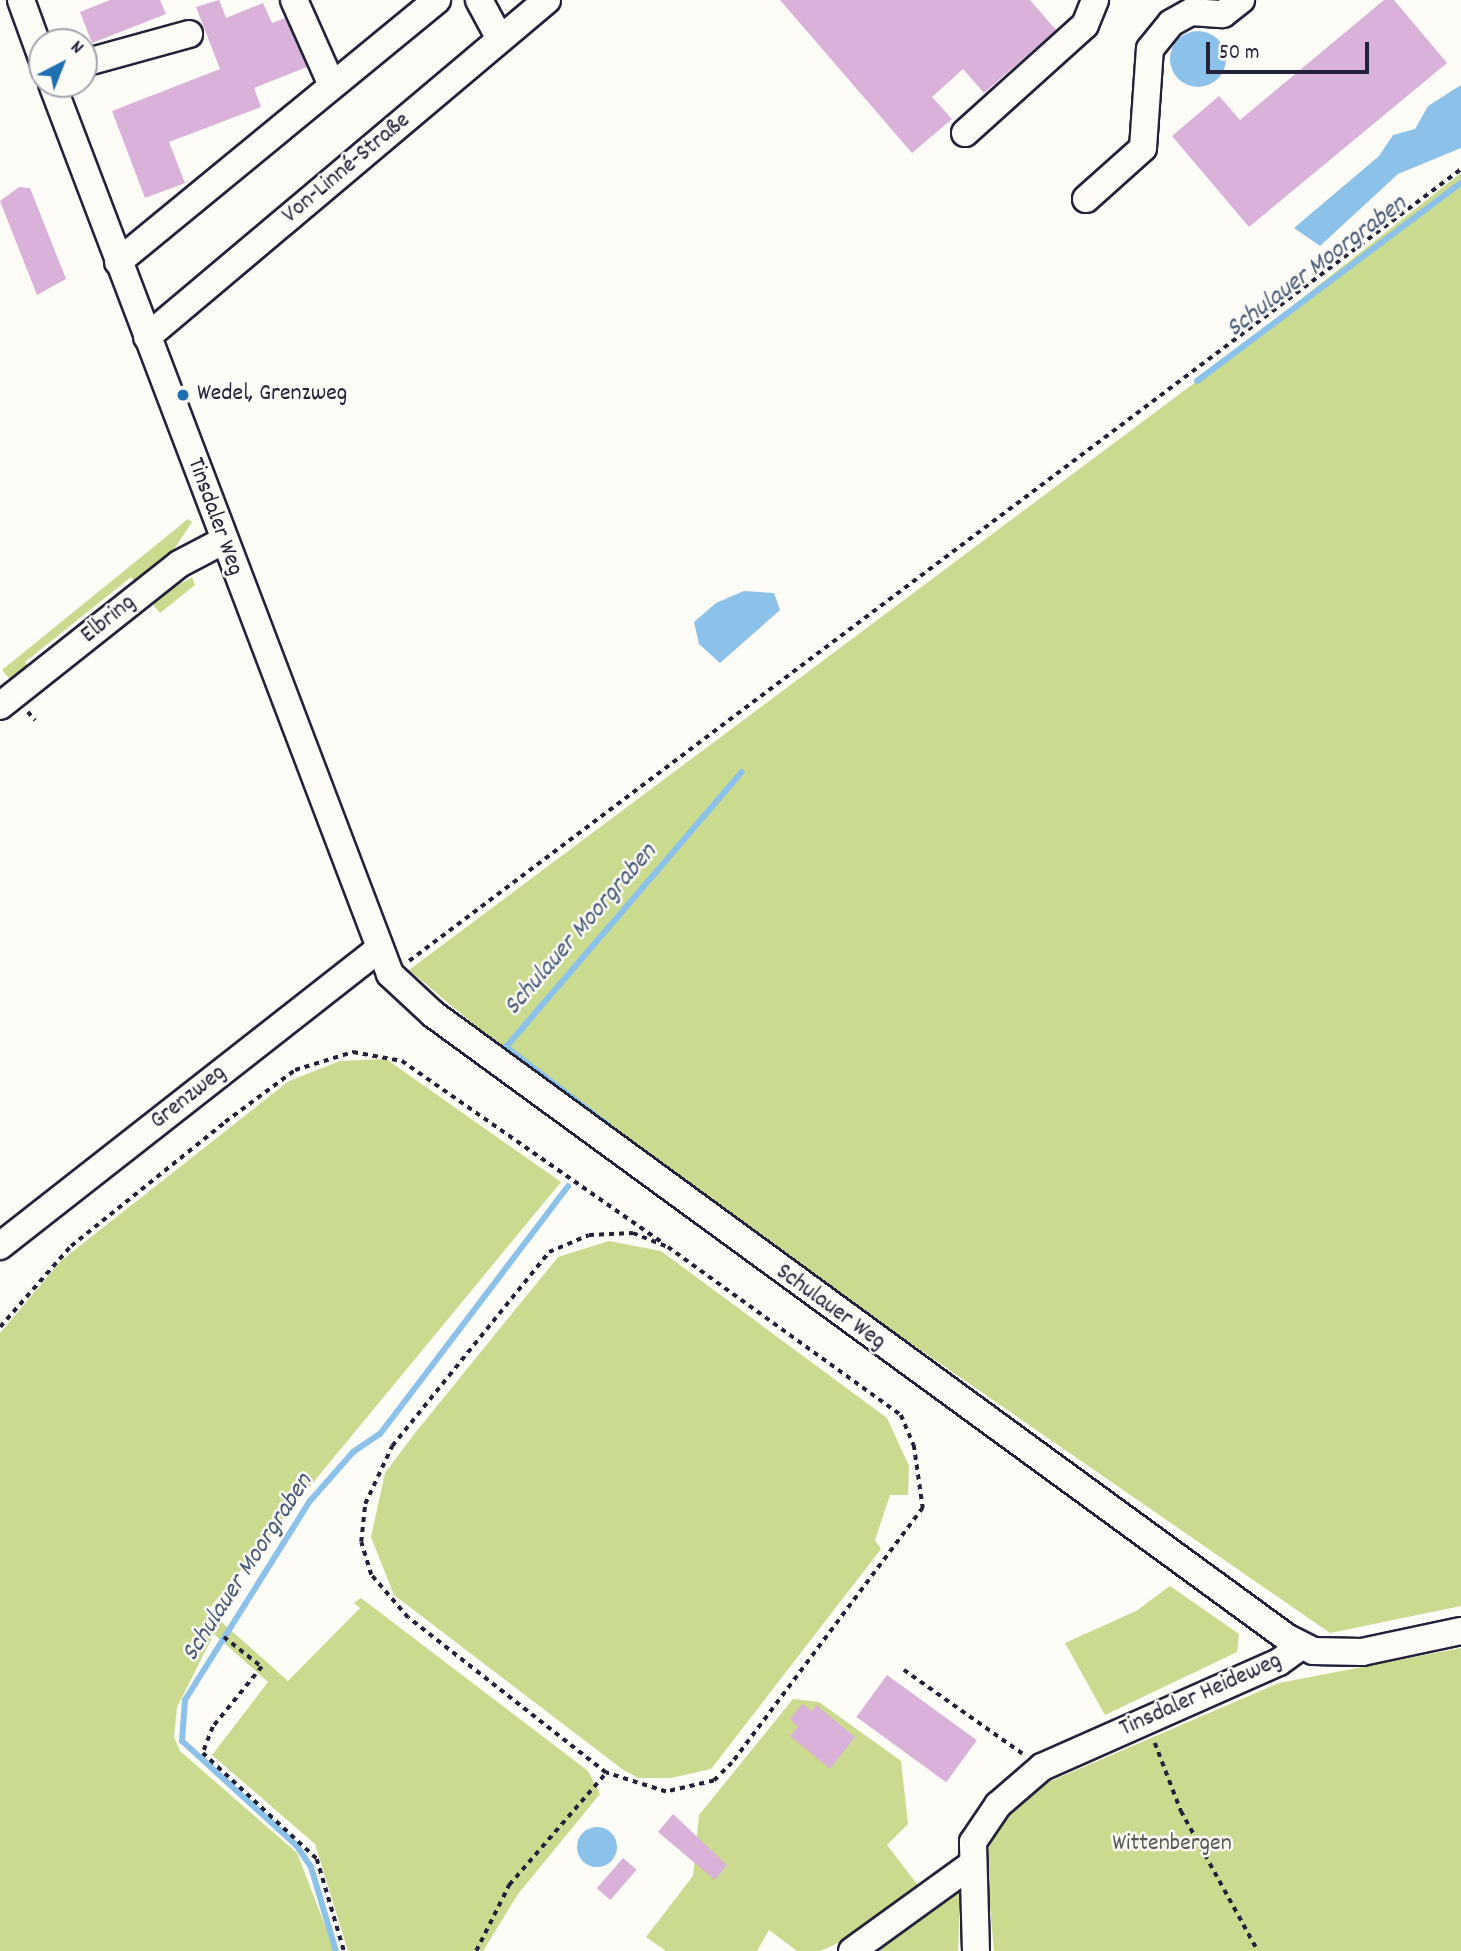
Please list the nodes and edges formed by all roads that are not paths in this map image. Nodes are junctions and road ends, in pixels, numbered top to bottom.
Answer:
1 (21, 0) edge
2 (294, 0) edge
3 (437, 0) edge
4 (479, 0) edge
5 (547, 0) edge
6 (1095, 0) edge
7 (1241, 0) edge
8 (31, 28) edge
9 (188, 34) dead end
10 (500, 39) junction
11 (98, 59) edge
12 (331, 83) junction
13 (57, 98) edge
14 (965, 133) dead end
15 (1086, 199) dead end
16 (118, 262) junction
17 (146, 337) junction
18 (223, 541) junction
19 (0, 706) edge
20 (377, 950) junction
21 (0, 1245) edge
22 (1461, 1631) edge
23 (1301, 1646) junction
24 (973, 1853) junction
25 (852, 1951) edge
26 (976, 1951) edge

1 - 8 street
2 - 12 street
3 - 12 street
4 - 10 street
5 - 10 street, Von-Linné-Straße
6 - 14 street
7 - 15 street
9 - 11 street
10 - 17 street, Von-Linné-Straße
12 - 16 street
13 - 16 street, Tinsdaler Weg
16 - 17 street, Tinsdaler Weg
17 - 18 street, Tinsdaler Weg
18 - 19 street, Elbring
18 - 20 street, Tinsdaler Weg
20 - 21 street, Grenzweg
20 - 23 street, Schulauer Weg
22 - 23 street, Tinsdaler Heideweg
23 - 24 street, Tinsdaler Heideweg
24 - 25 street
24 - 26 street

